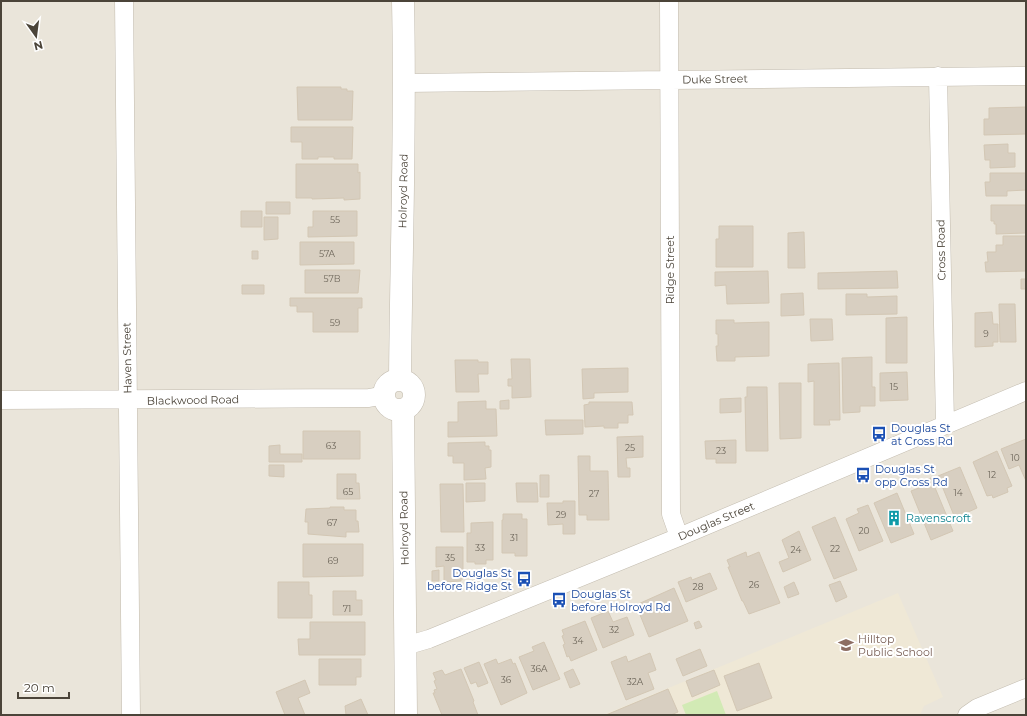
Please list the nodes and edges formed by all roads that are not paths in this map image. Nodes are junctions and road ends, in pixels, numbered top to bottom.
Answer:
1 (124, 1) edge
2 (403, 1) edge
3 (669, 1) edge
4 (938, 76) junction
5 (1026, 76) edge
6 (669, 80) junction
7 (405, 83) junction
8 (400, 380) junction
9 (1026, 390) edge
10 (385, 395) junction
11 (1, 400) edge
12 (128, 400) junction
13 (403, 410) junction
14 (945, 424) junction
15 (679, 537) junction
16 (405, 646) junction
17 (1026, 688) edge
18 (131, 715) edge
19 (406, 715) edge
20 (967, 715) edge

1 - 12 street, Haven Street
2 - 7 street, Holroyd Road
3 - 6 street, Ridge Street
4 - 5 street, Duke Street
4 - 6 street, Duke Street
4 - 14 street, Cross Road
6 - 7 street, Duke Street
6 - 15 street, Ridge Street
7 - 8 street, Holroyd Road
8 - 10 street
8 - 13 street
9 - 14 street, Douglas Street
10 - 12 street, Blackwood Road
10 - 13 street
11 - 12 street, Blackwood Road
12 - 18 street, Haven Street
13 - 16 street, Holroyd Road
14 - 15 street, Douglas Street
15 - 16 street, Douglas Street
16 - 19 street, Holroyd Road
17 - 20 street

